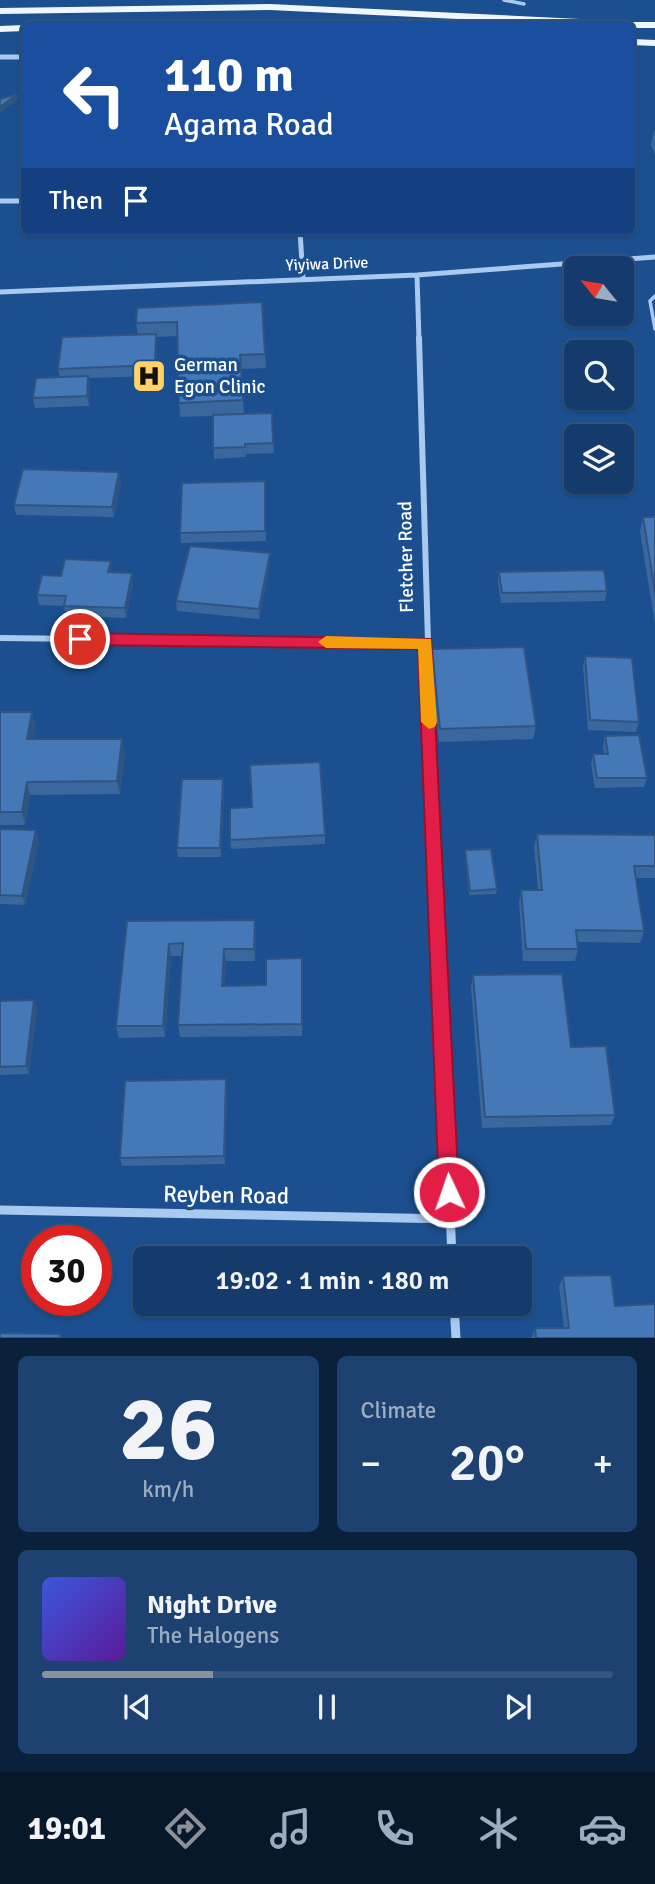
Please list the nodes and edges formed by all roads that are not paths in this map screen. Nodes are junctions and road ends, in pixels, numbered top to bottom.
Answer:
1 (504, 0) edge
2 (524, 4) dead end
3 (0, 11) edge
4 (559, 21) edge
5 (635, 25) edge
6 (655, 26) edge
7 (21, 28) edge
8 (0, 29) edge
9 (635, 42) edge
10 (655, 43) edge
11 (0, 57) edge
12 (21, 57) edge
13 (0, 201) edge
14 (21, 201) edge
15 (300, 235) edge
16 (655, 257) edge
17 (417, 275) junction
18 (303, 279) junction
19 (0, 292) edge
20 (655, 296) edge
21 (655, 329) edge
22 (0, 638) edge
23 (426, 643) junction
24 (0, 1210) edge
25 (450, 1219) junction
26 (451, 1246) edge
27 (455, 1316) edge
28 (456, 1338) edge

1 - 2 lane
3 - 4 main road
5 - 6 main road
7 - 8 main road
9 - 10 main road
11 - 12 street
13 - 14 street
15 - 18 street
16 - 17 street, Yiyiwa Drive
17 - 18 street, Yiyiwa Drive
17 - 23 street, Fletcher Road
18 - 19 street, Yiyiwa Drive
20 - 21 lane
22 - 23 street
23 - 25 street, Fletcher Road
24 - 25 street, Reyben Road
25 - 26 street, Fletcher Road
27 - 28 street

